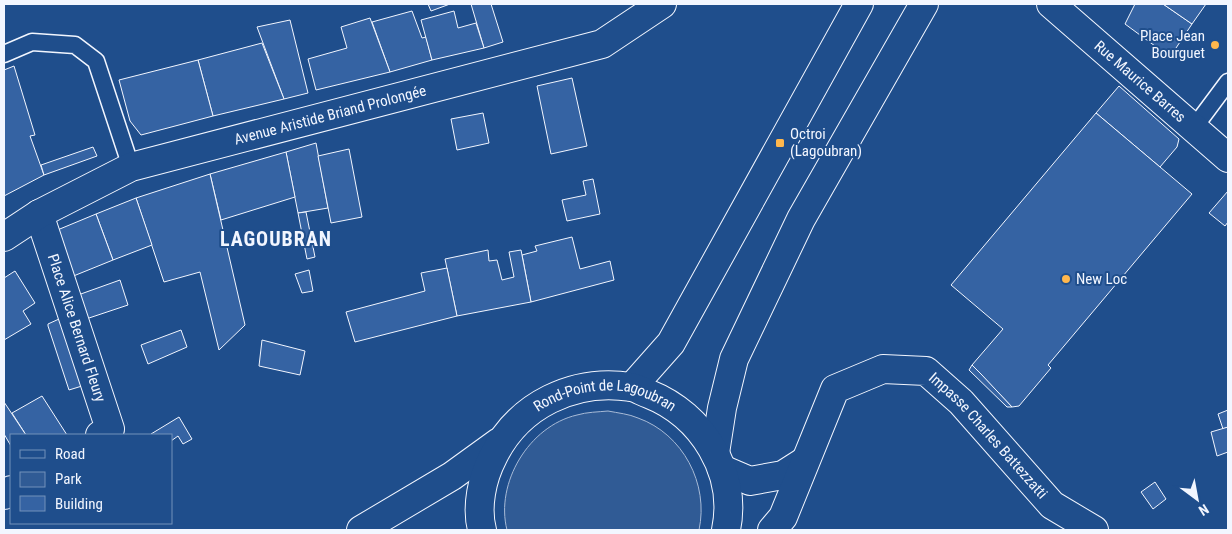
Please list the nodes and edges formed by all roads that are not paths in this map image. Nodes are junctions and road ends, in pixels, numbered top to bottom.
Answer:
1 (662, 4) edge
2 (859, 4) edge
3 (924, 4) edge
4 (1051, 4) edge
5 (4, 54) edge
6 (1228, 82) edge
7 (1193, 128) junction
8 (1228, 158) edge
9 (131, 167) junction
10 (39, 214) junction
11 (4, 237) edge
12 (632, 387) junction
13 (102, 434) edge
14 (500, 442) junction
15 (719, 461) junction
16 (805, 461) junction
17 (361, 530) edge
18 (482, 530) edge
19 (726, 530) edge
20 (772, 530) edge
21 (1094, 530) edge

1 - 9 street, Avenue Aristide Briand Prolongée
2 - 12 street
3 - 15 street
4 - 7 street, Rue Maurice Barres
5 - 9 lane
6 - 7 lane
7 - 8 street, Rue Maurice Barres
9 - 10 street, Avenue Aristide Briand Prolongée
10 - 11 street, Avenue Aristide Briand Prolongée
10 - 13 street, Place Alice Bernard Fleury
12 - 14 street, Rond-Point de Lagoubran
12 - 15 street, Rond-Point de Lagoubran
14 - 17 street
14 - 18 street, Rond-Point de Lagoubran
15 - 16 street
15 - 19 street, Rond-Point de Lagoubran
16 - 20 street, Impasse Charles Battezzatti
16 - 21 street, Impasse Charles Battezzatti

